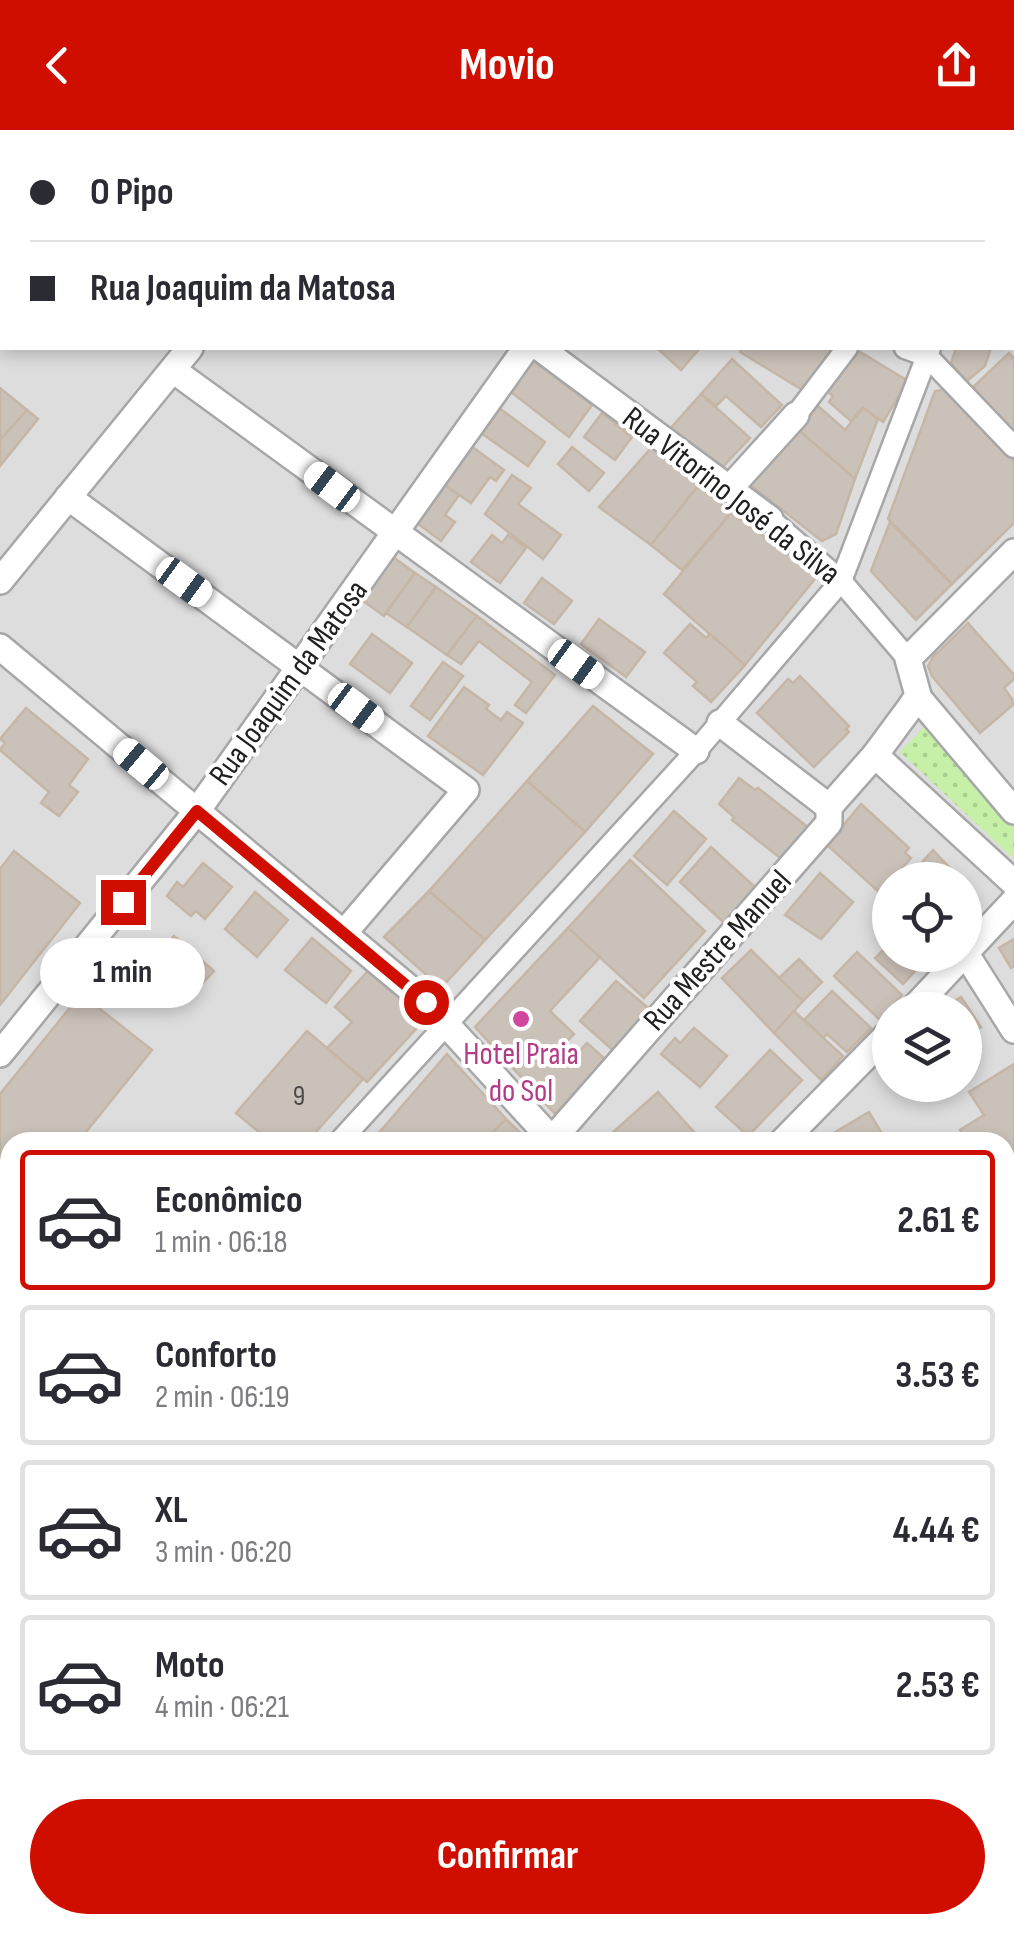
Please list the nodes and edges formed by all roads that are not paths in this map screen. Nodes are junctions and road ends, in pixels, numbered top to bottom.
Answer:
1 (188, 350) edge
2 (525, 350) edge
3 (543, 350) edge
4 (845, 350) edge
5 (928, 352) edge
6 (173, 370) junction
7 (796, 415) joint
8 (1014, 447) edge
9 (729, 489) junction
10 (68, 497) junction
11 (770, 520) joint
12 (396, 534) junction
13 (1013, 554) edge
14 (841, 581) junction
15 (0, 582) edge
16 (0, 648) edge
17 (908, 659) junction
18 (301, 667) junction
19 (912, 706) junction
20 (720, 723) junction
21 (696, 751) junction
22 (875, 755) junction
23 (829, 807) junction
24 (1014, 810) edge
25 (197, 811) junction
26 (1014, 883) edge
27 (1014, 901) edge
28 (344, 933) junction
29 (982, 936) edge
30 (949, 972) edge
31 (977, 972) edge
32 (929, 992) edge
33 (448, 1026) junction
34 (1014, 1030) edge
35 (872, 1050) edge
36 (0, 1054) edge
37 (348, 1132) edge
38 (544, 1132) edge
39 (560, 1132) edge
40 (792, 1132) edge

1 - 6 street
2 - 12 street, Rua Joaquim da Matosa
3 - 9 street, Rua Vitorino José da Silva
4 - 7 street
5 - 8 street
5 - 14 street
6 - 10 street
6 - 12 street
7 - 9 street
9 - 11 street, Rua Vitorino José da Silva
10 - 15 street
10 - 18 street
11 - 14 street, Rua Vitorino José da Silva
12 - 18 street, Rua Joaquim da Matosa
12 - 21 street
13 - 17 street
14 - 17 street, Rua Vitorino José da Silva
14 - 20 street
16 - 25 street
17 - 19 street
18 - 25 street, Rua Joaquim da Matosa
18 - 28 street
19 - 22 street, Rua Mestre Manuel
19 - 24 street
20 - 21 street
20 - 23 street
21 - 33 street
22 - 23 street, Rua Mestre Manuel
22 - 26 street
23 - 39 street, Rua Mestre Manuel
25 - 28 street
25 - 36 street, Rua Joaquim da Matosa
27 - 29 street
28 - 33 street
30 - 32 street
31 - 34 street
33 - 37 street
33 - 38 street
35 - 40 street

